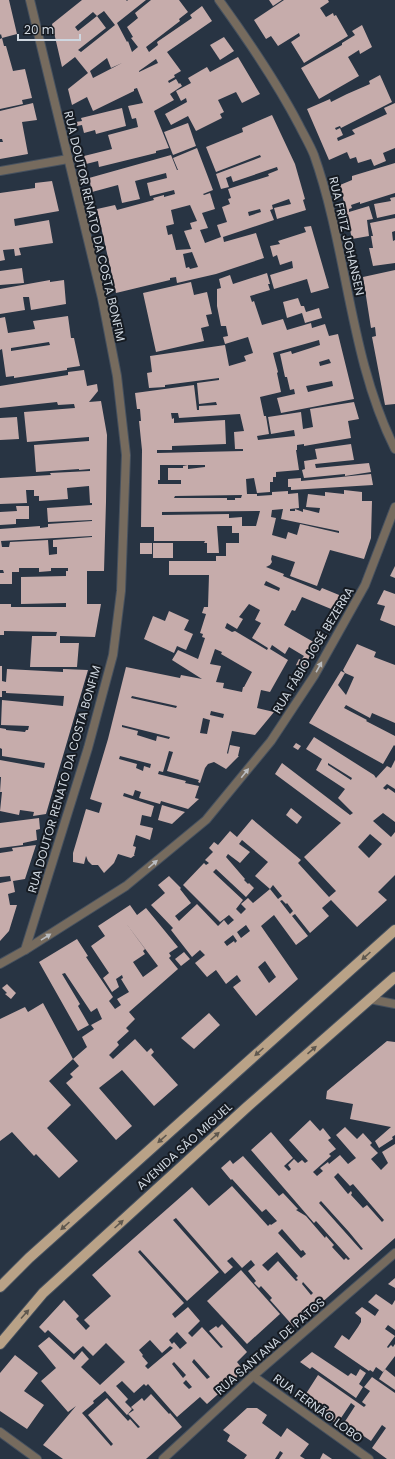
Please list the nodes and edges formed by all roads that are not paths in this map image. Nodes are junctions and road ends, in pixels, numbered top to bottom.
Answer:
1 (30, 0) edge
2 (219, 0) edge
3 (68, 159) junction
4 (0, 171) edge
5 (395, 450) edge
6 (395, 507) edge
7 (395, 930) edge
8 (25, 950) junction
9 (0, 964) edge
10 (395, 977) edge
11 (370, 999) junction
12 (395, 1004) edge
13 (395, 1253) edge
14 (0, 1287) edge
15 (0, 1344) edge
16 (253, 1376) junction
17 (0, 1432) edge
18 (37, 1459) edge
19 (163, 1459) edge
20 (369, 1459) edge

1 - 3 street, RUA DOUTOR RENATO DA COSTA BONFIM
2 - 5 street, RUA FRITZ JOHANSEN
3 - 4 street
3 - 8 street, RUA DOUTOR RENATO DA COSTA BONFIM
8 -> 6 street, RUA FÁBIO JOSÉ BEZERRA
7 -> 14 main road, AVENIDA SÃO MIGUEL
8 - 9 street, RUA FÁBIO JOSÉ BEZERRA
10 - 11 main road, AVENIDA SÃO MIGUEL
11 - 12 street
15 -> 11 main road, AVENIDA SÃO MIGUEL
13 - 16 street, RUA SANTANA DE PATOS
16 - 19 street, RUA SANTANA DE PATOS
16 - 20 street, RUA FERNÃO LOBO
17 - 18 street

